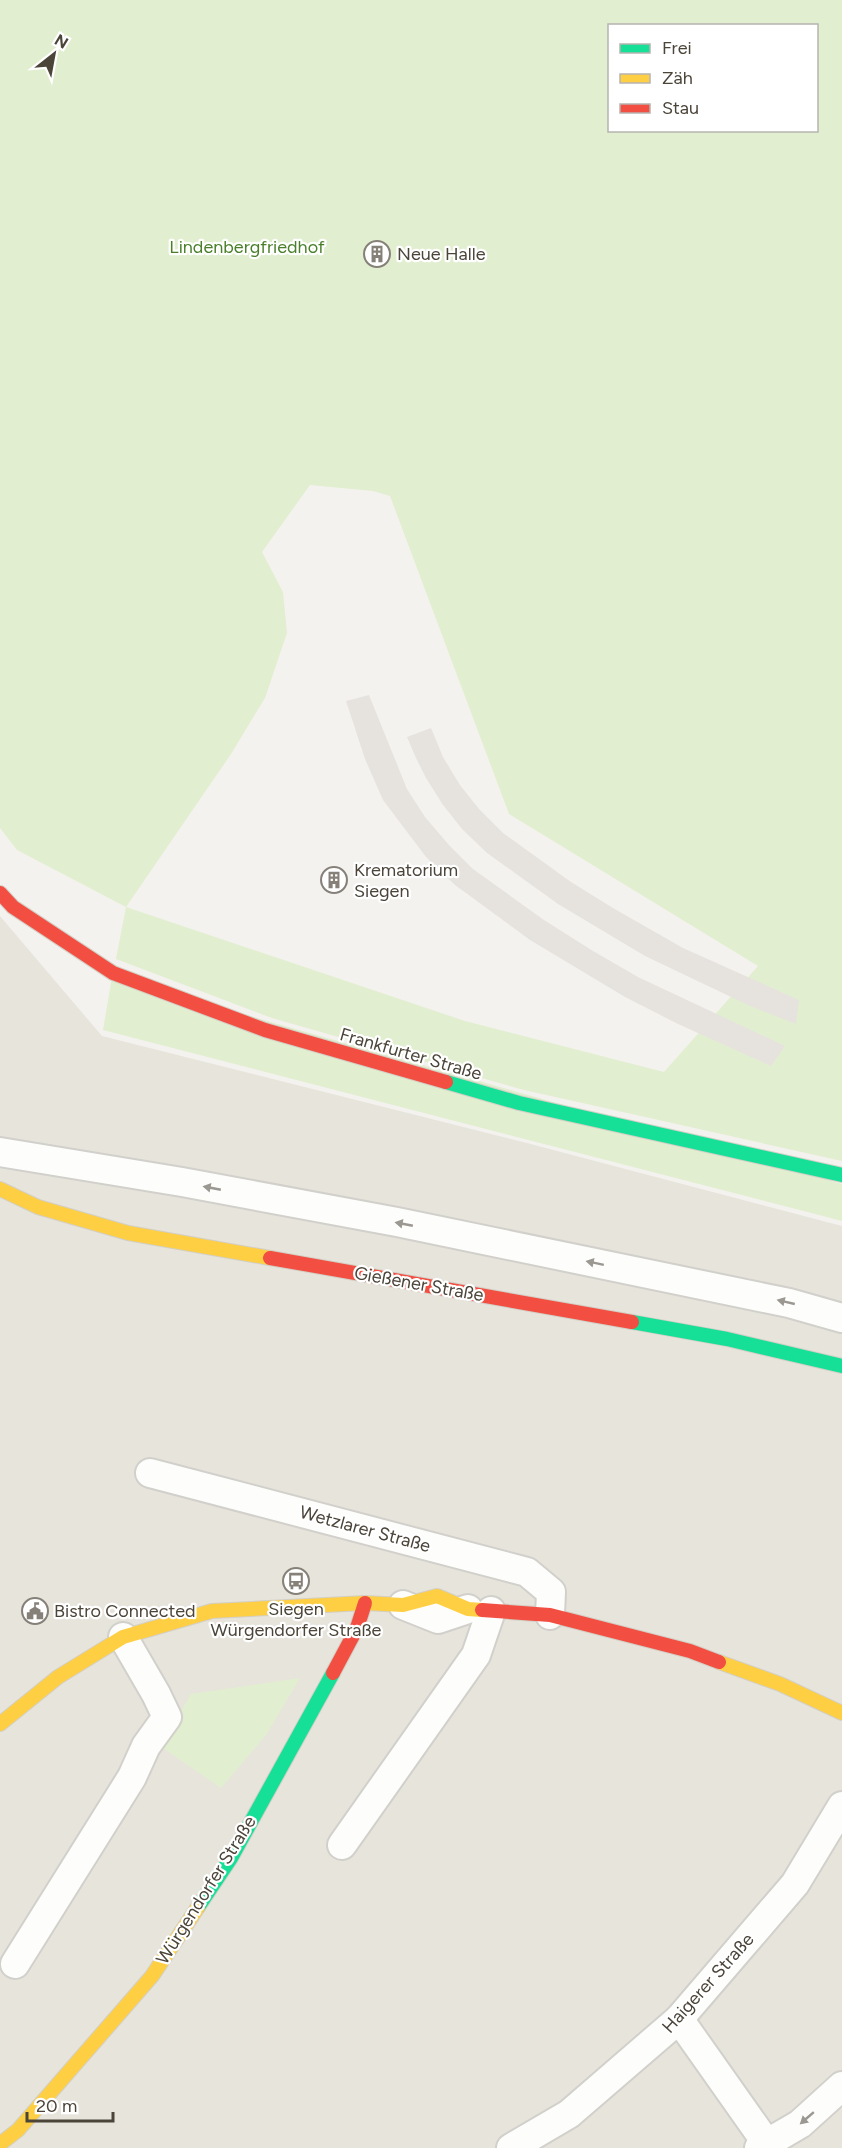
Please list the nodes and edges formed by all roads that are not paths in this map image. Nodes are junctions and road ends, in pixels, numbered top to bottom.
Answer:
1 (0, 893) edge
2 (0, 1152) edge
3 (842, 1175) edge
4 (0, 1189) edge
5 (842, 1318) edge
6 (842, 1366) edge
7 (150, 1473) dead end
8 (365, 1603) junction
9 (403, 1605) joint
10 (480, 1610) junction
11 (550, 1615) junction
12 (123, 1637) junction
13 (842, 1713) edge
14 (0, 1724) edge
15 (842, 1806) edge
16 (342, 1845) dead end
17 (15, 1964) dead end
18 (680, 2019) junction
19 (842, 2086) edge
20 (0, 2144) edge
21 (765, 2146) edge
22 (511, 2148) edge

1 - 3 street, Frankfurter Straße
5 -> 2 street
4 - 6 street, Gießener Straße
7 - 11 street, Wetzlarer Straße
8 - 9 street
8 - 12 street
8 - 20 street, Würgendorfer Straße
9 - 10 street
10 - 11 street
10 - 16 street
11 - 13 street
12 - 14 street
12 - 17 street
15 - 18 street, Haigerer Straße
18 - 21 street
18 - 22 street, Haigerer Straße
19 -> 21 street

